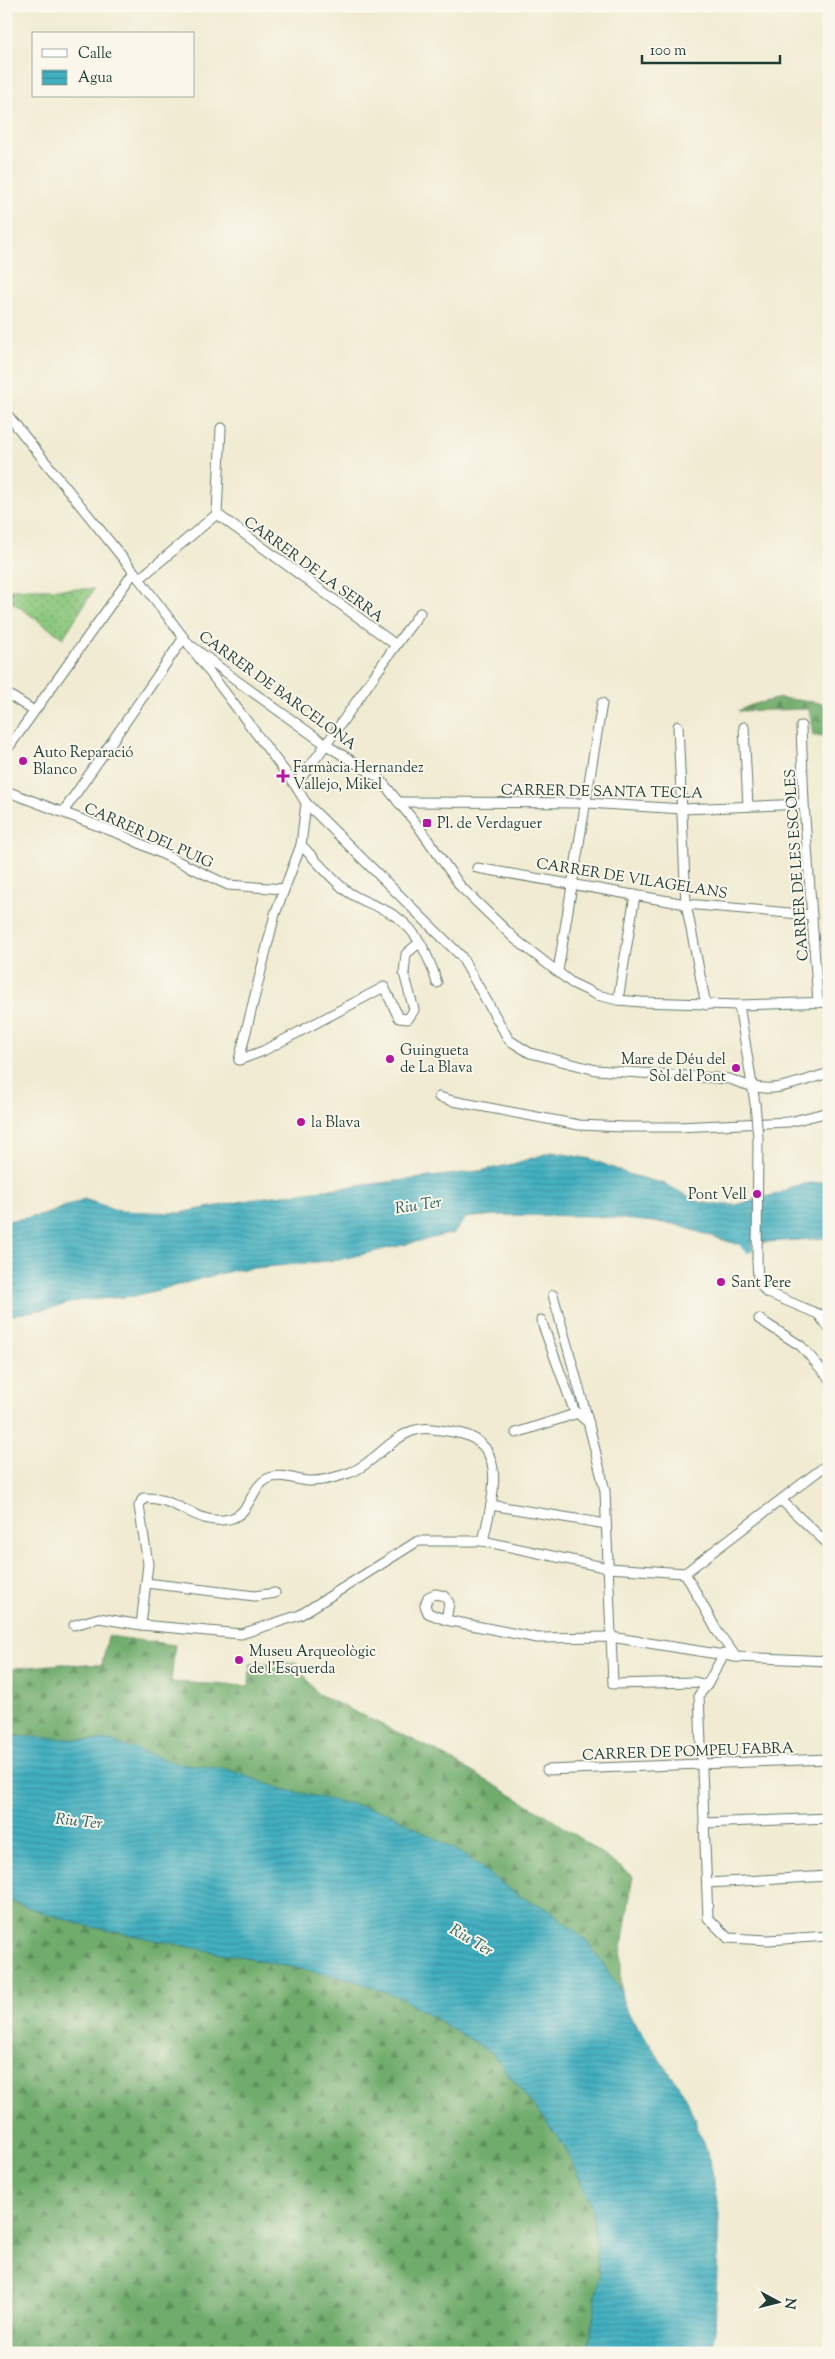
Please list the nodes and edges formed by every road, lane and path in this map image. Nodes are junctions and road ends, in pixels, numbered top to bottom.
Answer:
1 (6, 413) edge
2 (221, 428) dead end
3 (217, 514) junction
4 (136, 576) junction
5 (420, 613) dead end
6 (183, 639) junction
7 (396, 645) junction
8 (6, 693) edge
9 (602, 703) dead end
10 (34, 711) junction
11 (678, 726) dead end
12 (801, 726) dead end
13 (744, 727) dead end
14 (328, 746) junction
15 (6, 751) edge
16 (295, 785) junction
17 (6, 791) edge
18 (398, 802) junction
19 (306, 803) junction
20 (587, 803) junction
21 (804, 804) junction
22 (748, 806) junction
23 (683, 809) junction
24 (63, 812) junction
25 (301, 845) junction
26 (478, 868) dead end
27 (574, 884) junction
28 (284, 889) junction
29 (634, 895) junction
30 (686, 904) junction
31 (812, 915) junction
32 (420, 942) junction
33 (558, 971) junction
34 (437, 983) dead end
35 (618, 1000) junction
36 (829, 1002) edge
37 (818, 1003) junction
38 (706, 1005) junction
39 (739, 1005) junction
40 (829, 1074) edge
41 (754, 1088) junction
42 (439, 1096) dead end
43 (829, 1112) edge
44 (553, 1295) dead end
45 (818, 1314) junction
46 (829, 1316) edge
47 (759, 1319) dead end
48 (541, 1320) dead end
49 (829, 1328) edge
50 (829, 1378) edge
51 (578, 1413) junction
52 (589, 1423) junction
53 (516, 1433) dead end
54 (829, 1463) edge
55 (781, 1500) junction
56 (490, 1505) junction
57 (606, 1524) junction
58 (483, 1541) junction
59 (829, 1544) edge
60 (608, 1568) junction
61 (685, 1573) junction
62 (146, 1583) junction
63 (275, 1593) dead end
64 (446, 1620) dead end
65 (74, 1625) dead end
66 (141, 1625) junction
67 (611, 1637) junction
68 (724, 1654) junction
69 (736, 1657) junction
70 (829, 1661) edge
71 (707, 1686) junction
72 (829, 1759) edge
73 (702, 1765) junction
74 (547, 1770) dead end
75 (829, 1818) edge
76 (704, 1823) junction
77 (829, 1876) edge
78 (706, 1883) junction
79 (829, 1936) edge

1 - 4 street
2 - 3 street
3 - 4 street
3 - 7 street, CARRER DE LA SERRA
4 - 6 street
4 - 10 street
5 - 7 street
6 - 14 street, CARRER DE BARCELONA
6 - 16 street
6 - 24 street
7 - 14 street
8 - 10 street
9 - 20 street
10 - 15 street
11 - 23 street
12 - 21 street, CARRER DE LES ESCOLES
13 - 22 street
14 - 16 street
14 - 18 street, CARRER DE BARCELONA
16 - 19 street
17 - 24 street, CARRER DEL PUIG
18 - 20 street, CARRER DE SANTA TECLA
18 - 33 street, CARRER DE BARCELONA
19 - 25 street
19 - 41 street
20 - 23 street, CARRER DE SANTA TECLA
20 - 27 street
21 - 22 street, CARRER DE SANTA TECLA
21 - 31 street, CARRER DE LES ESCOLES
22 - 23 street, CARRER DE SANTA TECLA
23 - 30 street
24 - 28 street, CARRER DEL PUIG
25 - 28 street
25 - 32 street
26 - 27 street, CARRER DE VILAGELANS
27 - 29 street, CARRER DE VILAGELANS
27 - 33 street
28 - 32 street
29 - 30 street, CARRER DE VILAGELANS
29 - 35 street
30 - 31 street, CARRER DE VILAGELANS
30 - 38 street
31 - 37 street, CARRER DE LES ESCOLES
32 - 34 street
33 - 35 street, CARRER DE BARCELONA
35 - 38 street, CARRER DE BARCELONA
36 - 37 street, CARRER DE BARCELONA
37 - 39 street, CARRER DE BARCELONA
38 - 39 street, CARRER DE BARCELONA
39 - 41 street
40 - 41 street
41 - 45 street, bridge
42 - 43 street
44 - 52 street
45 - 46 street
45 - 49 street
47 - 50 street
48 - 51 street
51 - 52 street
51 - 53 street
52 - 57 street
54 - 55 street
55 - 59 street
55 - 61 street
56 - 57 street
56 - 58 street
56 - 62 street
57 - 60 street
58 - 60 street
58 - 66 street
60 - 61 street
60 - 67 street
61 - 69 street
62 - 63 street
62 - 66 street
64 - 67 street
65 - 66 street
67 - 68 street
67 - 71 street
68 - 69 street
68 - 71 street
69 - 70 street
71 - 73 street
72 - 73 street, CARRER DE POMPEU FABRA
73 - 74 street, CARRER DE POMPEU FABRA
73 - 76 street
75 - 76 street
76 - 78 street
77 - 78 street
78 - 79 street

